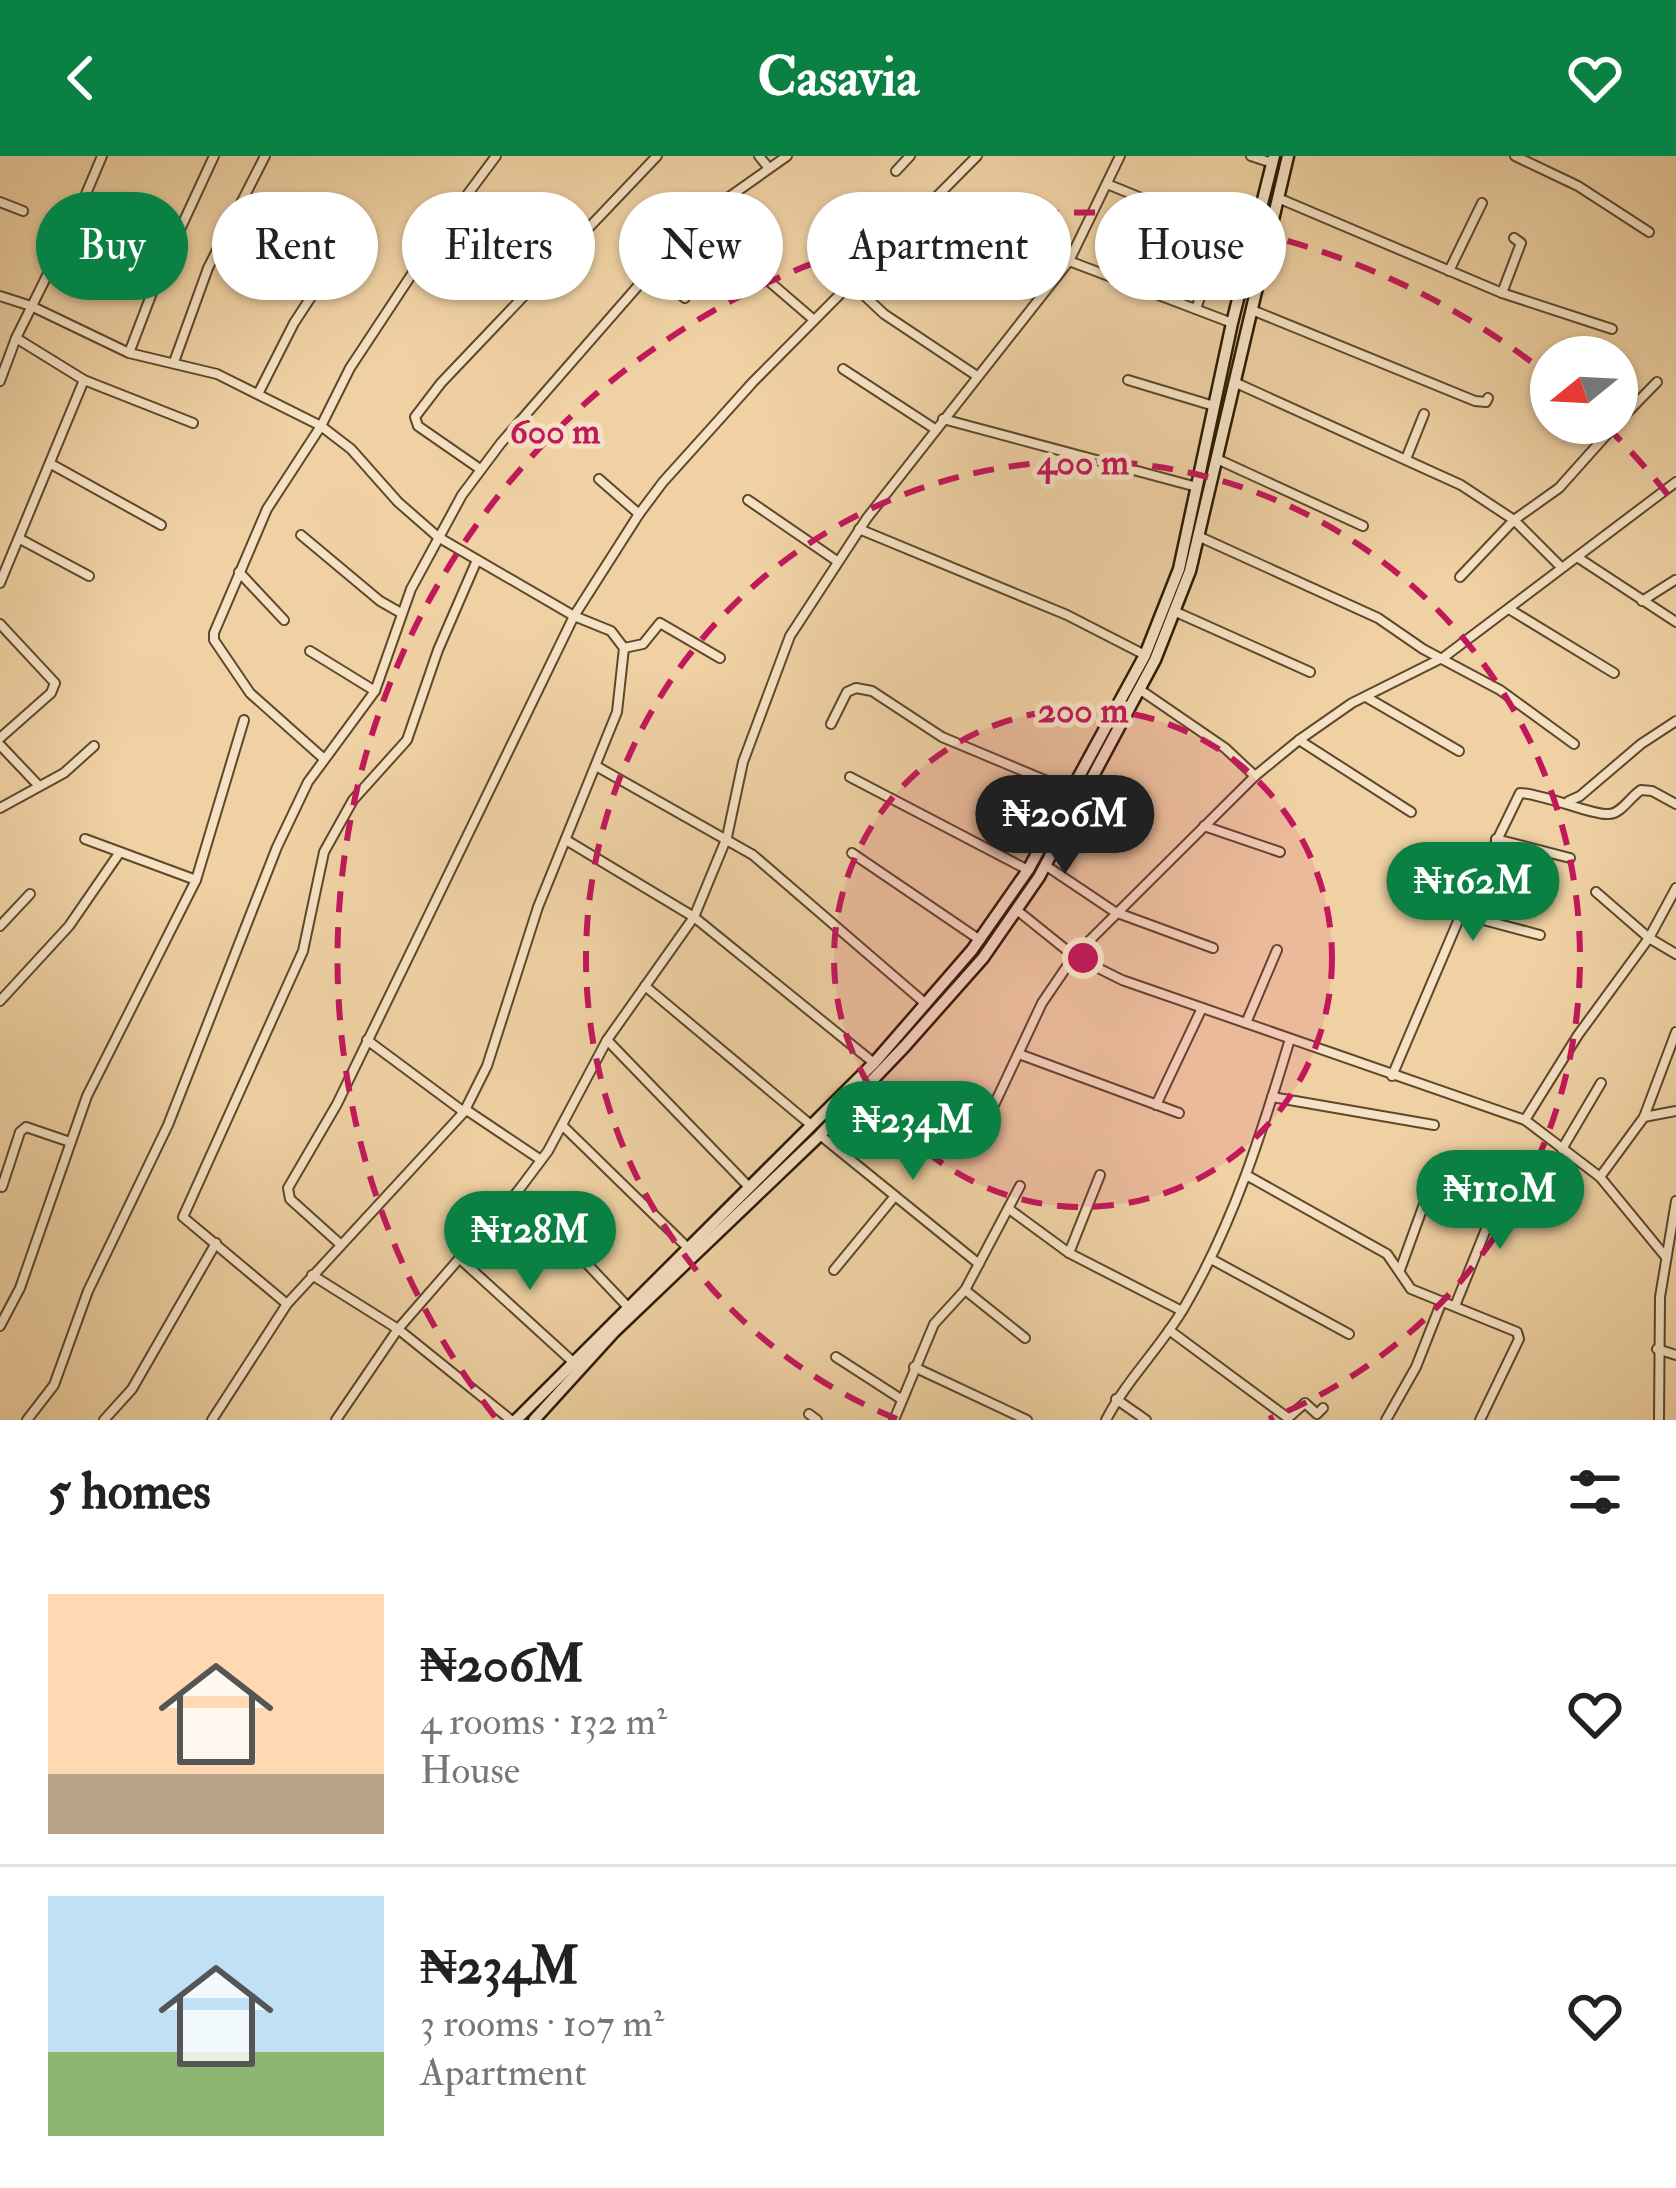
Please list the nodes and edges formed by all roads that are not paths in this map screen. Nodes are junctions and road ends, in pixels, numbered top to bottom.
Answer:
1 (102, 156) edge
2 (214, 156) edge
3 (265, 156) edge
4 (496, 156) edge
5 (657, 156) edge
6 (759, 156) edge
7 (787, 156) edge
8 (910, 156) edge
9 (977, 156) edge
10 (1120, 156) edge
11 (1252, 156) edge
12 (1288, 156) edge
13 (1515, 156) edge
14 (1273, 159) edge
15 (768, 167) junction
16 (896, 171) dead end
17 (1108, 184) junction
18 (737, 192) edge
19 (941, 192) edge
20 (1128, 192) edge
21 (1265, 192) edge
22 (1277, 192) edge
23 (1286, 201) edge
24 (0, 202) edge
25 (1482, 203) dead end
26 (23, 211) dead end
27 (1649, 232) dead end
28 (1514, 238) dead end
29 (1071, 254) edge
30 (1071, 266) edge
31 (1449, 271) junction
32 (783, 293) edge
33 (1502, 293) junction
34 (0, 296) edge
35 (309, 300) edge
36 (627, 300) edge
37 (833, 300) edge
38 (869, 300) edge
39 (1037, 300) edge
40 (1199, 300) edge
41 (1238, 300) edge
42 (1253, 300) edge
43 (31, 306) junction
44 (1196, 309) junction
45 (1251, 310) junction
46 (814, 320) junction
47 (1232, 322) junction
48 (1612, 329) dead end
49 (16, 338) junction
50 (129, 353) junction
51 (174, 362) junction
52 (843, 369) dead end
53 (977, 376) junction
54 (84, 380) junction
55 (1128, 380) dead end
56 (0, 381) edge
57 (1232, 381) junction
58 (1657, 382) dead end
59 (259, 392) junction
60 (1488, 398) dead end
61 (1638, 401) edge
62 (1214, 406) junction
63 (1424, 414) dead end
64 (943, 419) junction
65 (193, 423) dead end
66 (321, 426) junction
67 (935, 429) junction
68 (1598, 444) edge
69 (1217, 459) junction
70 (1406, 459) junction
71 (51, 464) junction
72 (479, 469) junction
73 (598, 479) dead end
74 (1197, 487) junction
75 (1675, 487) edge
76 (748, 500) dead end
77 (639, 514) junction
78 (1514, 520) junction
79 (161, 525) dead end
80 (1363, 526) dead end
81 (859, 529) junction
82 (301, 535) dead end
83 (438, 537) junction
84 (1200, 537) junction
85 (20, 539) junction
86 (1577, 557) junction
87 (477, 560) junction
88 (837, 561) junction
89 (1560, 566) junction
90 (239, 572) junction
91 (89, 576) dead end
92 (1460, 577) dead end
93 (1675, 580) edge
94 (0, 583) edge
95 (1641, 601) junction
96 (1509, 609) junction
97 (1176, 612) junction
98 (401, 613) junction
99 (574, 616) junction
100 (284, 620) dead end
101 (1676, 622) edge
102 (0, 624) edge
103 (624, 648) junction
104 (310, 651) dead end
105 (1145, 655) junction
106 (1444, 657) junction
107 (720, 658) dead end
108 (1310, 672) dead end
109 (1614, 673) dead end
110 (1139, 689) junction
111 (375, 692) junction
112 (1365, 696) junction
113 (244, 720) dead end
114 (1676, 721) edge
115 (831, 724) dead end
116 (1299, 740) junction
117 (0, 741) edge
118 (1574, 744) dead end
119 (94, 746) dead end
120 (1459, 751) dead end
121 (323, 758) junction
122 (596, 766) junction
123 (1255, 776) junction
124 (850, 777) dead end
125 (39, 786) junction
126 (1072, 791) junction
127 (1568, 801) junction
128 (1676, 804) edge
129 (0, 808) edge
130 (1411, 812) dead end
131 (1204, 826) junction
132 (727, 837) junction
133 (85, 839) dead end
134 (1496, 839) junction
135 (566, 840) junction
136 (120, 852) junction
137 (1280, 852) dead end
138 (852, 854) dead end
139 (1570, 858) dead end
140 (1045, 865) junction
141 (1028, 870) junction
142 (196, 880) junction
143 (1396, 885) dead end
144 (1676, 888) edge
145 (1596, 892) dead end
146 (30, 894) dead end
147 (1018, 911) junction
148 (1115, 912) junction
149 (1461, 914) junction
150 (694, 916) junction
151 (0, 926) edge
152 (1540, 935) dead end
153 (1649, 938) junction
154 (980, 940) junction
155 (1213, 948) dead end
156 (1277, 950) dead end
157 (1676, 954) edge
158 (1074, 956) junction
159 (645, 986) junction
160 (0, 1001) edge
161 (927, 1004) junction
162 (1202, 1008) junction
163 (1246, 1023) junction
164 (1676, 1032) edge
165 (367, 1040) junction
166 (607, 1040) junction
167 (1290, 1040) junction
168 (1019, 1054) junction
169 (874, 1063) junction
170 (1392, 1076) junction
171 (1601, 1083) dead end
172 (1272, 1097) junction
173 (1156, 1105) junction
174 (465, 1110) junction
175 (1676, 1111) edge
176 (1179, 1113) dead end
177 (1644, 1117) junction
178 (987, 1120) dead end
179 (1525, 1120) junction
180 (1434, 1124) dead end
181 (562, 1125) junction
182 (816, 1130) junction
183 (70, 1142) junction
184 (1562, 1149) junction
185 (541, 1160) junction
186 (1436, 1171) dead end
187 (1100, 1175) dead end
188 (1248, 1176) junction
189 (1600, 1177) junction
190 (1505, 1182) dead end
191 (2, 1186) edge
192 (1020, 1186) dead end
193 (749, 1187) junction
194 (518, 1192) junction
195 (895, 1196) junction
196 (1676, 1202) edge
197 (1009, 1209) junction
198 (216, 1243) junction
199 (340, 1244) junction
200 (687, 1247) junction
201 (1069, 1253) junction
202 (1665, 1256) junction
203 (459, 1258) junction
204 (1211, 1259) junction
205 (979, 1264) junction
206 (835, 1270) dead end
207 (1400, 1270) junction
208 (312, 1275) junction
209 (964, 1290) junction
210 (1442, 1301) junction
211 (287, 1304) junction
212 (627, 1306) junction
213 (1455, 1306) junction
214 (1182, 1311) junction
215 (0, 1326) edge
216 (398, 1329) junction
217 (1169, 1330) junction
218 (1349, 1334) dead end
219 (1025, 1338) dead end
220 (1657, 1349) junction
221 (1676, 1355) edge
222 (836, 1357) dead end
223 (572, 1361) junction
224 (914, 1366) junction
225 (901, 1399) junction
226 (1116, 1399) junction
227 (1323, 1408) dead end
228 (27, 1420) edge
229 (104, 1420) edge
230 (212, 1420) edge
231 (336, 1420) edge
232 (514, 1420) edge
233 (534, 1420) edge
234 (894, 1420) edge
235 (1027, 1420) edge
236 (1106, 1420) edge
237 (1145, 1420) edge
238 (1386, 1420) edge
239 (1480, 1420) edge
240 (1659, 1420) edge

1 - 43 street
2 - 50 street
3 - 51 street
4 - 66 street
5 - 72 street
6 - 15 street
7 - 15 street
8 - 16 street
9 - 19 street
10 - 17 street
11 - 14 street
12 - 22 main road
13 - 27 street
14 - 21 main road
15 - 18 street
17 - 20 street
17 - 29 street
23 - 31 street
24 - 26 street
25 - 31 street
28 - 33 street
30 - 44 street
31 - 33 street
32 - 46 street
33 - 48 street
34 - 43 street
35 - 59 street
36 - 72 street
37 - 46 street
38 - 53 street
39 - 53 street
40 - 44 street
41 - 47 main road
42 - 45 main road
43 - 49 street
43 - 50 street
44 - 47 street
45 - 57 main road
45 - 60 street
46 - 77 street
47 - 62 main road
49 - 54 street
49 - 56 street
50 - 51 street
51 - 59 street
52 - 67 street
53 - 64 street
54 - 65 street
54 - 71 street
55 - 62 street
57 - 69 main road
57 - 70 street
58 - 61 street
59 - 66 street
62 - 74 main road
63 - 70 street
64 - 67 street
64 - 74 street
66 - 83 street
66 - 90 street
67 - 81 street
68 - 78 street
69 - 80 street
69 - 84 main road
70 - 78 street
71 - 79 street
71 - 85 street
72 - 83 street
73 - 77 street
74 - 105 main road
75 - 86 street
76 - 88 street
77 - 99 street
78 - 89 street
78 - 92 street
81 - 88 street
81 - 105 street
82 - 98 street
83 - 87 street
83 - 98 street
84 - 97 main road
84 - 106 street
85 - 91 street
85 - 94 street
86 - 89 street
86 - 95 street
87 - 99 street
87 - 198 street
88 - 132 street
89 - 96 street
90 - 100 street
90 - 121 street
93 - 95 street
95 - 101 street
96 - 106 street
96 - 109 street
97 - 108 street
97 - 110 main road
98 - 111 street
99 - 103 street
99 - 165 street
102 - 117 street
103 - 107 street
103 - 122 street
104 - 111 street
105 - 126 main road
106 - 112 street
106 - 118 street
110 - 123 street
110 - 140 main road
111 - 121 street
112 - 116 street
112 - 120 street
113 - 142 street
114 - 127 street
115 - 126 street
116 - 123 street
116 - 130 street
117 - 125 street
119 - 125 street
121 - 228 street
122 - 132 street
122 - 135 street
123 - 131 street
124 - 141 street
125 - 129 street
126 - 141 main road
127 - 128 street
127 - 134 street
131 - 137 street
131 - 148 street
132 - 150 street
132 - 161 street
133 - 136 street
134 - 139 street
134 - 149 street
135 - 150 street
135 - 174 street
136 - 142 street
136 - 160 street
138 - 154 street
140 - 147 main road
140 - 148 street
141 - 154 main road
142 - 183 street
143 - 149 street
144 - 153 street
145 - 153 street
146 - 151 street
147 - 158 street
147 - 182 main road
148 - 155 street
148 - 158 street
149 - 152 street
149 - 170 street
150 - 159 street
150 - 169 street
153 - 157 street
153 - 179 street
154 - 161 main road
156 - 163 street
158 - 162 street
158 - 168 street
159 - 166 street
159 - 182 street
161 - 169 main road
162 - 163 street
162 - 173 street
163 - 167 street
164 - 177 street
165 - 174 street
165 - 199 street
166 - 181 street
166 - 193 street
167 - 170 street
167 - 172 street
168 - 173 street
168 - 178 street
169 - 182 main road
170 - 179 street
171 - 184 street
172 - 180 street
172 - 188 street
173 - 176 street
174 - 185 street
174 - 199 street
175 - 177 street
177 - 189 street
179 - 184 street
181 - 185 street
181 - 200 street
182 - 193 main road
182 - 195 street
182 - 233 main road
183 - 191 street
183 - 215 street
184 - 189 street
185 - 194 street
186 - 207 street
187 - 201 street
188 - 204 street
188 - 207 street
189 - 202 street
190 - 213 street
192 - 197 street
193 - 200 main road
194 - 203 street
194 - 212 street
195 - 205 street
195 - 206 street
196 - 202 street
197 - 201 street
197 - 205 street
198 - 211 street
198 - 229 street
199 - 208 street
200 - 212 main road
201 - 214 street
202 - 220 street
203 - 216 street
203 - 223 street
204 - 214 street
204 - 218 street
205 - 209 street
207 - 210 street
208 - 211 street
208 - 216 street
209 - 219 street
209 - 224 street
210 - 213 street
210 - 238 street
211 - 230 street
212 - 223 main road
213 - 239 street
214 - 217 street
216 - 231 street
216 - 232 street
217 - 226 street
217 - 227 street
220 - 221 street
220 - 240 street
222 - 225 street
223 - 232 main road
224 - 225 street
224 - 235 street
225 - 234 street
226 - 236 street
226 - 237 street

